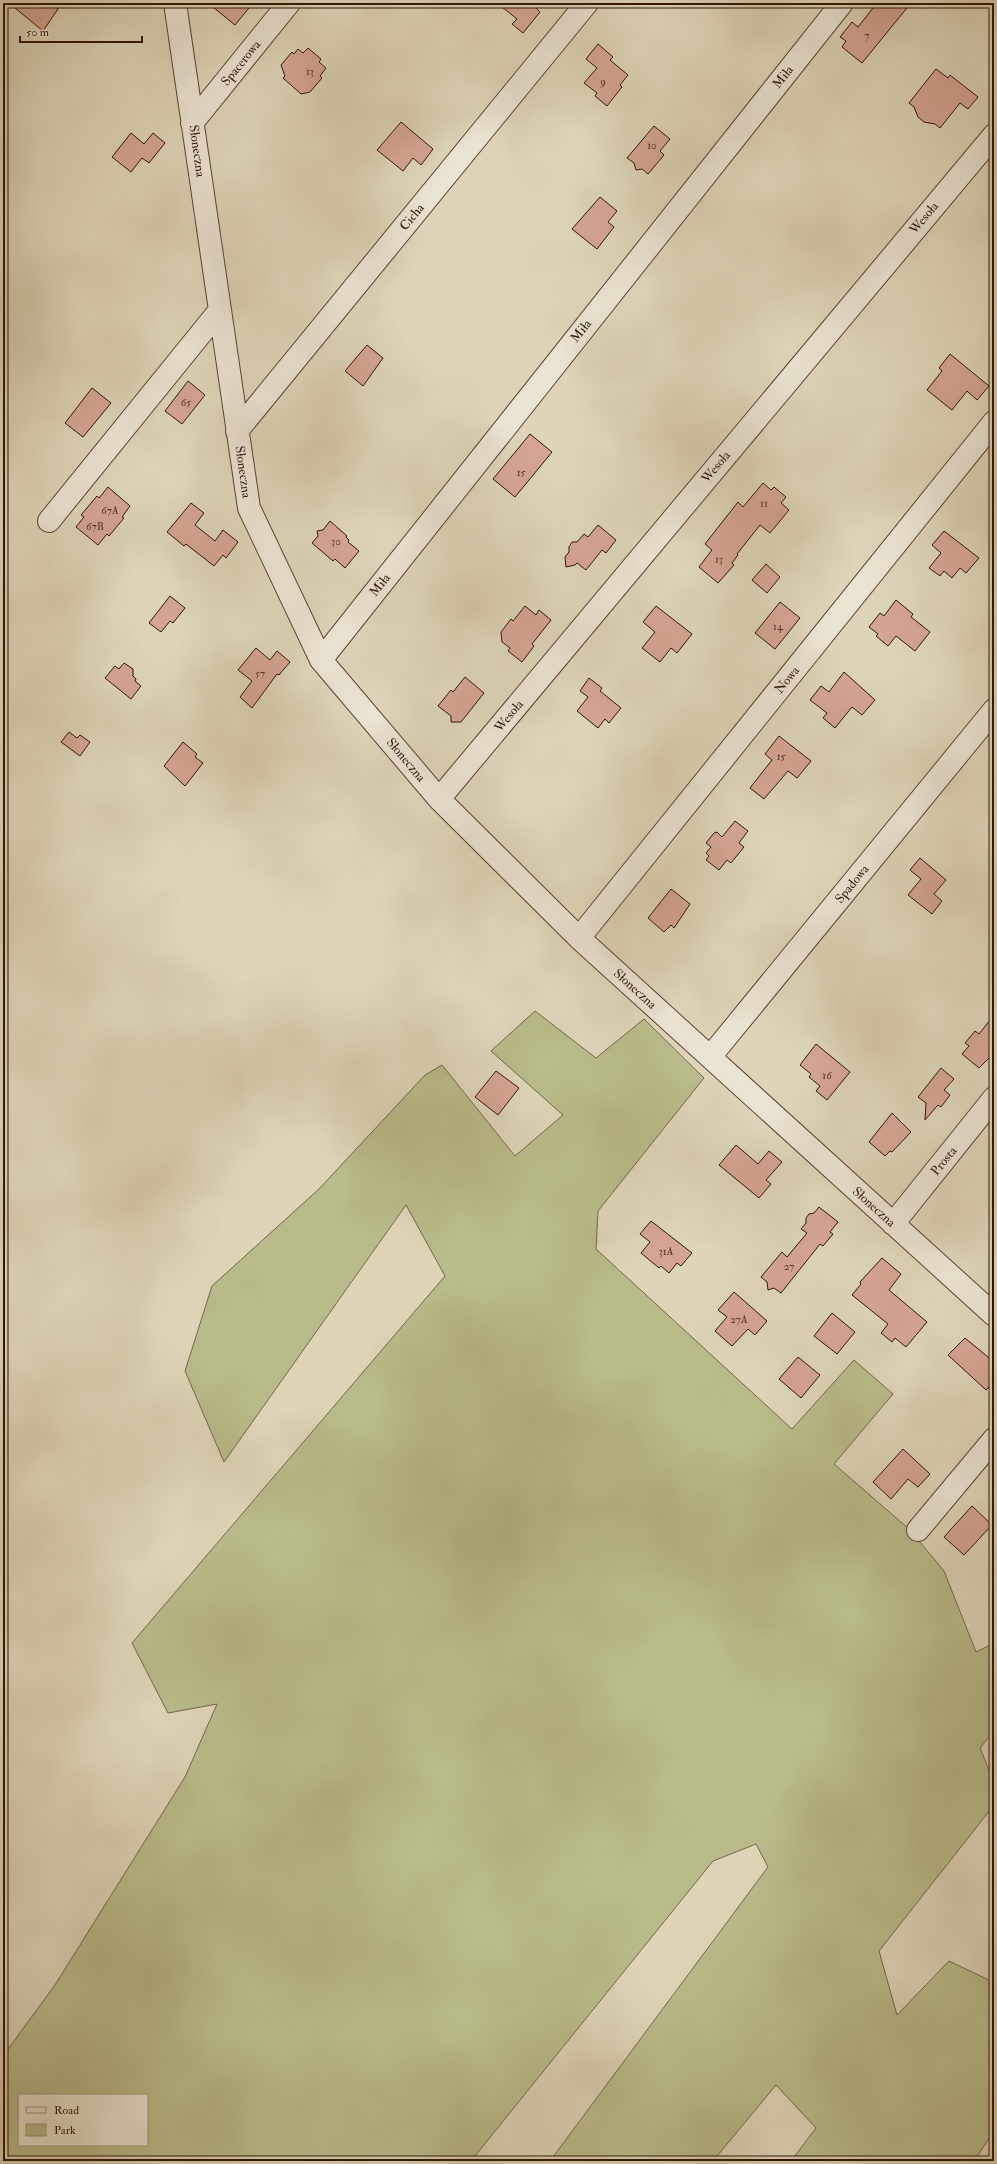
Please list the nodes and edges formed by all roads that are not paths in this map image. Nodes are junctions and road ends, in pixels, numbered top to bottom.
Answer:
1 (175, 3) edge
2 (289, 3) edge
3 (587, 3) edge
4 (842, 3) edge
5 (192, 123) junction
6 (994, 135) edge
7 (220, 310) junction
8 (994, 422) edge
9 (237, 431) junction
10 (49, 521) dead end
11 (321, 660) junction
12 (994, 710) edge
13 (439, 799) junction
14 (579, 938) junction
15 (710, 1057) junction
16 (994, 1098) edge
17 (893, 1224) junction
18 (994, 1315) edge
19 (994, 1439) edge
20 (918, 1530) dead end

1 - 5 street, Słoneczna
2 - 5 street, Spacerowa
3 - 9 street, Cicha
4 - 11 street, Miła
5 - 7 street, Słoneczna
6 - 13 street, Wesoła
7 - 9 street, Słoneczna
7 - 10 street
8 - 14 street, Nowa
9 - 11 street, Słoneczna
11 - 13 street, Słoneczna
12 - 15 street, Spadowa
13 - 14 street, Słoneczna
14 - 15 street, Słoneczna
15 - 17 street, Słoneczna
16 - 17 street, Prosta
17 - 18 street, Słoneczna
19 - 20 street

